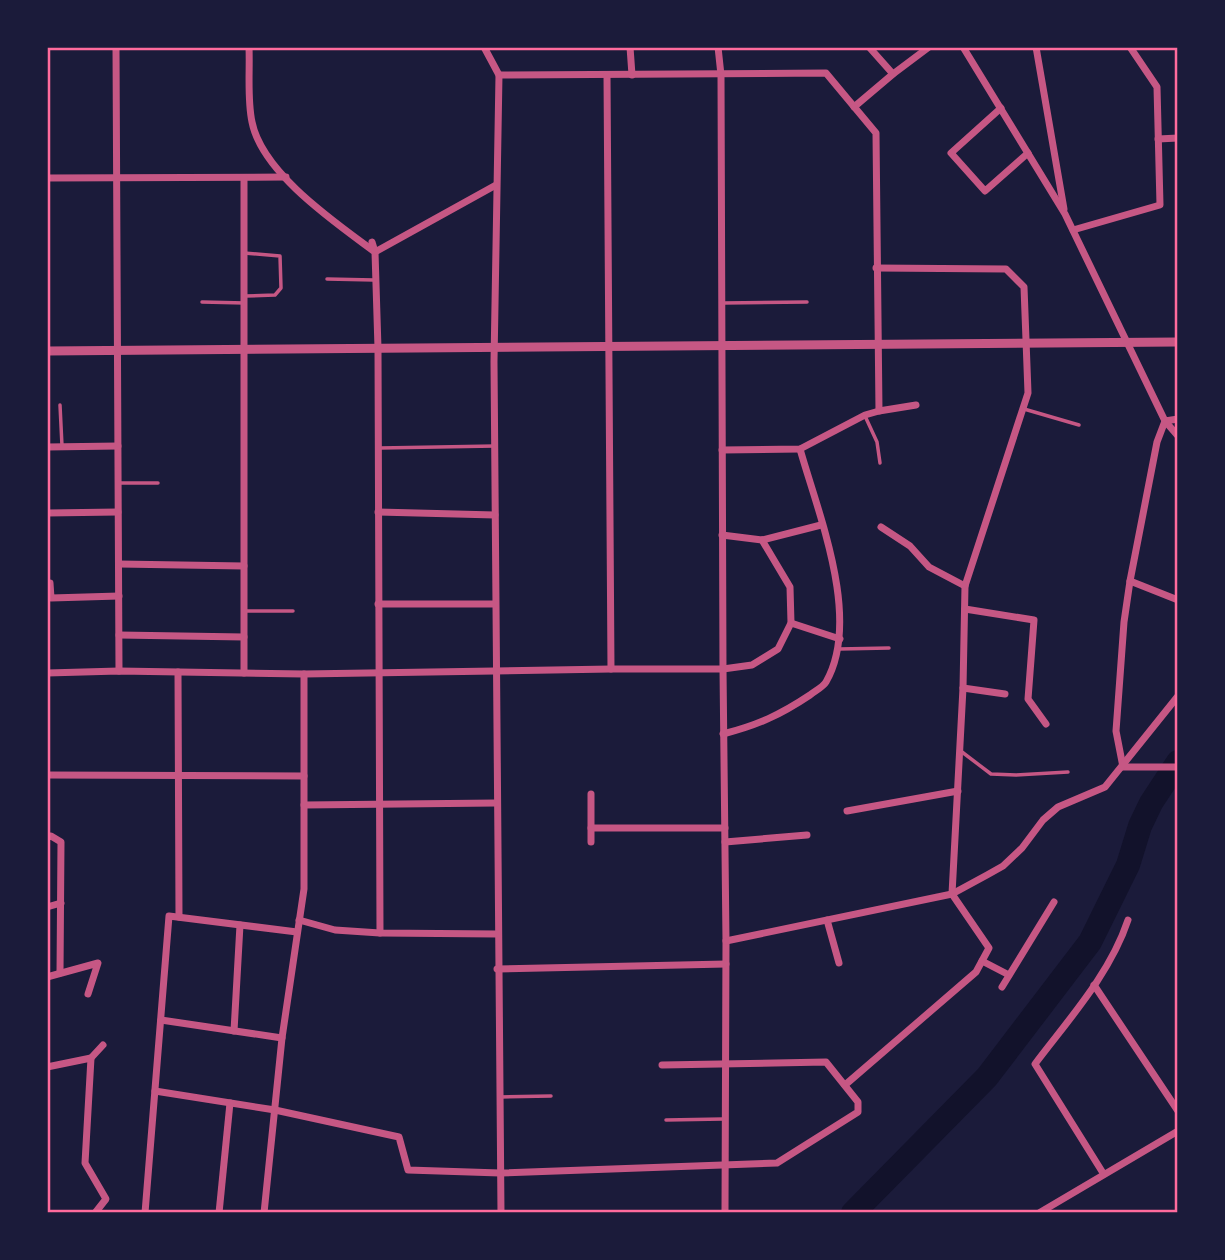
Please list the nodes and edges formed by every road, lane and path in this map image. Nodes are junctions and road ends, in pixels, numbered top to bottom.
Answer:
1 (116, 47) edge
2 (249, 47) edge
3 (484, 47) edge
4 (630, 47) edge
5 (718, 47) edge
6 (869, 47) edge
7 (929, 47) edge
8 (963, 47) edge
9 (1036, 47) edge
10 (1130, 47) edge
11 (892, 74) junction
12 (499, 75) junction
13 (607, 75) junction
14 (632, 75) junction
15 (721, 75) junction
16 (854, 107) junction
17 (1000, 108) junction
18 (1178, 138) edge
19 (1158, 139) junction
20 (1028, 153) junction
21 (116, 177) junction
22 (286, 177) junction
23 (47, 178) edge
24 (244, 178) junction
25 (496, 185) junction
26 (1065, 215) junction
27 (1073, 230) junction
28 (373, 242) dead end
29 (375, 252) junction
30 (244, 253) junction
31 (876, 268) junction
32 (327, 279) dead end
33 (376, 280) junction
34 (245, 299) junction
35 (202, 302) dead end
36 (807, 302) dead end
37 (723, 303) junction
38 (1128, 342) junction
39 (1178, 342) edge
40 (1026, 343) junction
41 (877, 345) junction
42 (723, 346) junction
43 (494, 347) junction
44 (608, 347) junction
45 (378, 348) junction
46 (246, 349) junction
47 (47, 351) edge
48 (118, 351) junction
49 (60, 405) dead end
50 (916, 405) dead end
51 (1023, 409) junction
52 (878, 411) junction
53 (865, 415) junction
54 (1178, 419) edge
55 (1166, 421) junction
56 (1079, 425) dead end
57 (1178, 436) edge
58 (62, 446) junction
59 (118, 446) junction
60 (495, 446) junction
61 (47, 447) edge
62 (378, 448) junction
63 (800, 449) junction
64 (722, 450) junction
65 (880, 463) dead end
66 (118, 483) junction
67 (158, 483) dead end
68 (118, 512) junction
69 (378, 512) junction
70 (47, 513) edge
71 (495, 514) junction
72 (821, 525) junction
73 (881, 527) dead end
74 (722, 535) junction
75 (762, 540) junction
76 (119, 564) junction
77 (244, 566) junction
78 (1130, 581) junction
79 (47, 583) edge
80 (965, 586) junction
81 (119, 596) junction
82 (1178, 600) edge
83 (378, 604) junction
84 (495, 604) junction
85 (965, 610) junction
86 (244, 611) junction
87 (293, 611) dead end
88 (791, 623) junction
89 (119, 635) junction
90 (244, 637) junction
91 (840, 639) junction
92 (838, 649) junction
93 (889, 649) dead end
94 (611, 668) junction
95 (723, 669) junction
96 (495, 670) junction
97 (119, 671) junction
98 (177, 672) junction
99 (47, 673) edge
100 (244, 673) junction
101 (378, 673) junction
102 (304, 674) junction
103 (963, 688) junction
104 (1005, 694) dead end
105 (1178, 696) edge
106 (1046, 724) dead end
107 (723, 734) junction
108 (960, 751) junction
109 (1124, 767) junction
110 (1178, 767) edge
111 (1068, 772) dead end
112 (47, 775) edge
113 (179, 776) junction
114 (304, 776) junction
115 (958, 791) junction
116 (591, 794) dead end
117 (496, 803) junction
118 (378, 804) junction
119 (304, 805) junction
120 (847, 811) dead end
121 (591, 828) junction
122 (725, 828) junction
123 (807, 835) dead end
124 (47, 837) edge
125 (591, 842) dead end
126 (725, 842) junction
127 (952, 894) junction
128 (1054, 902) dead end
129 (61, 903) junction
130 (47, 907) edge
131 (179, 917) junction
132 (299, 920) junction
133 (827, 920) junction
134 (1128, 920) dead end
135 (240, 925) junction
136 (297, 932) junction
137 (380, 933) junction
138 (497, 934) junction
139 (726, 941) junction
140 (982, 961) junction
141 (839, 963) dead end
142 (726, 964) junction
143 (497, 969) junction
144 (60, 973) junction
145 (1009, 975) junction
146 (47, 977) edge
147 (1094, 985) junction
148 (1002, 987) dead end
149 (88, 994) dead end
150 (161, 1020) junction
151 (234, 1031) junction
152 (282, 1038) junction
153 (103, 1045) dead end
154 (91, 1058) junction
155 (725, 1064) junction
156 (662, 1065) dead end
157 (47, 1066) edge
158 (845, 1086) junction
159 (155, 1091) junction
160 (551, 1096) dead end
161 (499, 1097) junction
162 (230, 1102) junction
163 (275, 1110) junction
164 (1178, 1111) edge
165 (725, 1119) junction
166 (666, 1120) dead end
167 (1178, 1131) edge
168 (725, 1166) junction
169 (500, 1173) junction
170 (1103, 1173) junction
171 (95, 1213) edge
172 (145, 1213) edge
173 (219, 1213) edge
174 (264, 1213) edge
175 (500, 1213) edge
176 (725, 1213) edge
177 (1039, 1213) edge

1 - 21 street
2 - 22 street
3 - 12 street
4 - 14 street
5 - 15 street
6 - 11 street
7 - 11 street
8 - 17 street
9 - 26 street
10 - 19 street
11 - 16 street
12 - 13 street
12 - 25 street
13 - 14 street
13 - 44 street
14 - 15 street
15 - 16 street
15 - 37 street
16 - 31 street
17 - 20 street
17 - 20 street
18 - 19 street
19 - 27 street
20 - 26 street
21 - 23 street
21 - 24 street
21 - 48 street
22 - 24 street
22 - 29 street
24 - 30 street
25 - 29 street
25 - 43 street
26 - 27 street
27 - 38 street
28 - 29 street
29 - 33 street
30 - 34 street
30 - 34 lane
31 - 40 street
31 - 41 street
32 - 33 lane
33 - 45 street
34 - 35 lane
34 - 46 street
36 - 37 lane
37 - 42 street
38 - 39 street
38 - 40 street
38 - 55 street
40 - 41 street
40 - 51 street
41 - 42 street
41 - 52 street
42 - 44 street
42 - 64 street
43 - 44 street
43 - 45 street
43 - 60 street
44 - 94 street
45 - 46 street
45 - 62 street
46 - 48 street
46 - 77 street
47 - 48 street
48 - 59 street
49 - 58 lane
50 - 52 street
51 - 56 lane
51 - 80 street
52 - 53 street
53 - 63 street
53 - 65 lane
54 - 55 street
55 - 57 street
55 - 78 street
58 - 59 street
58 - 61 street
59 - 66 street
60 - 62 lane
60 - 71 street
62 - 69 street
63 - 64 street
63 - 72 street
64 - 74 street
66 - 67 lane
66 - 68 street
68 - 70 street
68 - 76 street
69 - 71 street
69 - 83 street
71 - 84 street
72 - 75 street
72 - 91 street
73 - 80 street
74 - 75 street
74 - 95 street
75 - 88 street
76 - 77 street
76 - 81 street
77 - 86 street
78 - 82 street
78 - 109 street
79 - 81 street
80 - 85 street
81 - 89 street
83 - 84 street
83 - 101 street
84 - 96 street
85 - 103 street
85 - 106 street
86 - 87 lane
86 - 90 street
88 - 91 street
88 - 95 street
89 - 90 street
89 - 97 street
90 - 100 street
91 - 92 street
92 - 93 lane
92 - 107 street
94 - 95 street
94 - 96 street
95 - 107 street
96 - 101 street
96 - 117 street
97 - 98 street
97 - 99 street
98 - 100 street
98 - 113 street
100 - 102 street
101 - 102 street
101 - 118 street
102 - 114 street
103 - 104 street
103 - 108 street
105 - 109 street
107 - 122 street
108 - 111 lane
108 - 115 street
109 - 110 street
109 - 127 street
112 - 113 street
113 - 114 street
113 - 131 street
114 - 119 street
115 - 120 street
115 - 127 street
116 - 121 street
117 - 118 street
117 - 138 street
118 - 119 street
118 - 137 street
119 - 132 street
121 - 122 street
121 - 125 street
122 - 126 street
123 - 126 street
124 - 129 street
126 - 139 street
127 - 133 street
127 - 140 street
128 - 145 street
129 - 130 street
129 - 144 street
131 - 135 street
131 - 150 street
132 - 136 street
132 - 137 street
133 - 139 street
133 - 141 street
134 - 147 street
135 - 136 street
135 - 151 street
136 - 152 street
137 - 138 street
138 - 143 street
139 - 142 street
140 - 145 street
140 - 158 street
142 - 143 street
142 - 155 street
143 - 161 street
144 - 146 street
144 - 149 street
145 - 148 street
147 - 164 street
147 - 170 street
150 - 151 street
150 - 159 street
151 - 152 street
152 - 163 street
153 - 154 street
154 - 157 street
154 - 171 street
155 - 156 street
155 - 158 street
155 - 165 street
158 - 168 street
159 - 162 street
159 - 172 street
160 - 161 lane
161 - 169 street
162 - 163 street
162 - 173 street
163 - 169 street
163 - 174 street
165 - 166 lane
165 - 168 street
167 - 170 street
168 - 169 street
168 - 176 street
169 - 175 street
170 - 177 street

